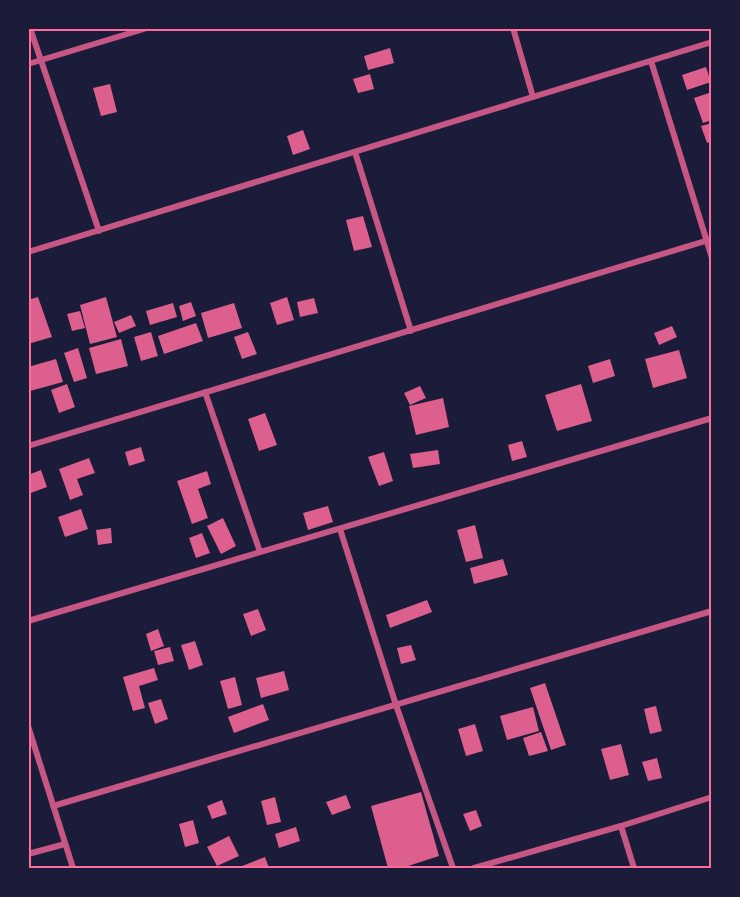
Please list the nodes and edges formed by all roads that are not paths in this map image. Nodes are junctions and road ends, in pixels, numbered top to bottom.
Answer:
1 (30, 28) edge
2 (147, 28) edge
3 (513, 28) edge
4 (711, 42) edge
5 (41, 60) junction
6 (651, 61) junction
7 (28, 64) edge
8 (533, 97) junction
9 (355, 152) junction
10 (99, 231) junction
11 (709, 240) edge
12 (28, 252) edge
13 (711, 258) edge
14 (411, 331) junction
15 (205, 392) junction
16 (711, 418) edge
17 (28, 446) edge
18 (340, 529) junction
19 (260, 552) junction
20 (711, 611) edge
21 (28, 621) edge
22 (396, 705) junction
23 (28, 726) edge
24 (711, 797) edge
25 (53, 806) junction
26 (621, 826) junction
27 (65, 844) junction
28 (28, 854) edge
29 (488, 866) edge
30 (74, 868) edge
31 (453, 868) edge
32 (474, 868) edge
33 (634, 868) edge

1 - 5 street
2 - 5 street
3 - 8 street
4 - 6 street
5 - 7 street
5 - 10 street
6 - 8 street
6 - 11 street
8 - 9 street
9 - 10 street
9 - 14 street
10 - 12 street
11 - 13 street
11 - 14 street
14 - 15 street
15 - 17 street
15 - 19 street
16 - 18 street
18 - 19 street
18 - 22 street
19 - 21 street
20 - 22 street
22 - 25 street
22 - 31 street
23 - 25 street
24 - 26 street
25 - 27 street
26 - 29 street
26 - 33 street
27 - 28 street
27 - 30 street
29 - 32 street

